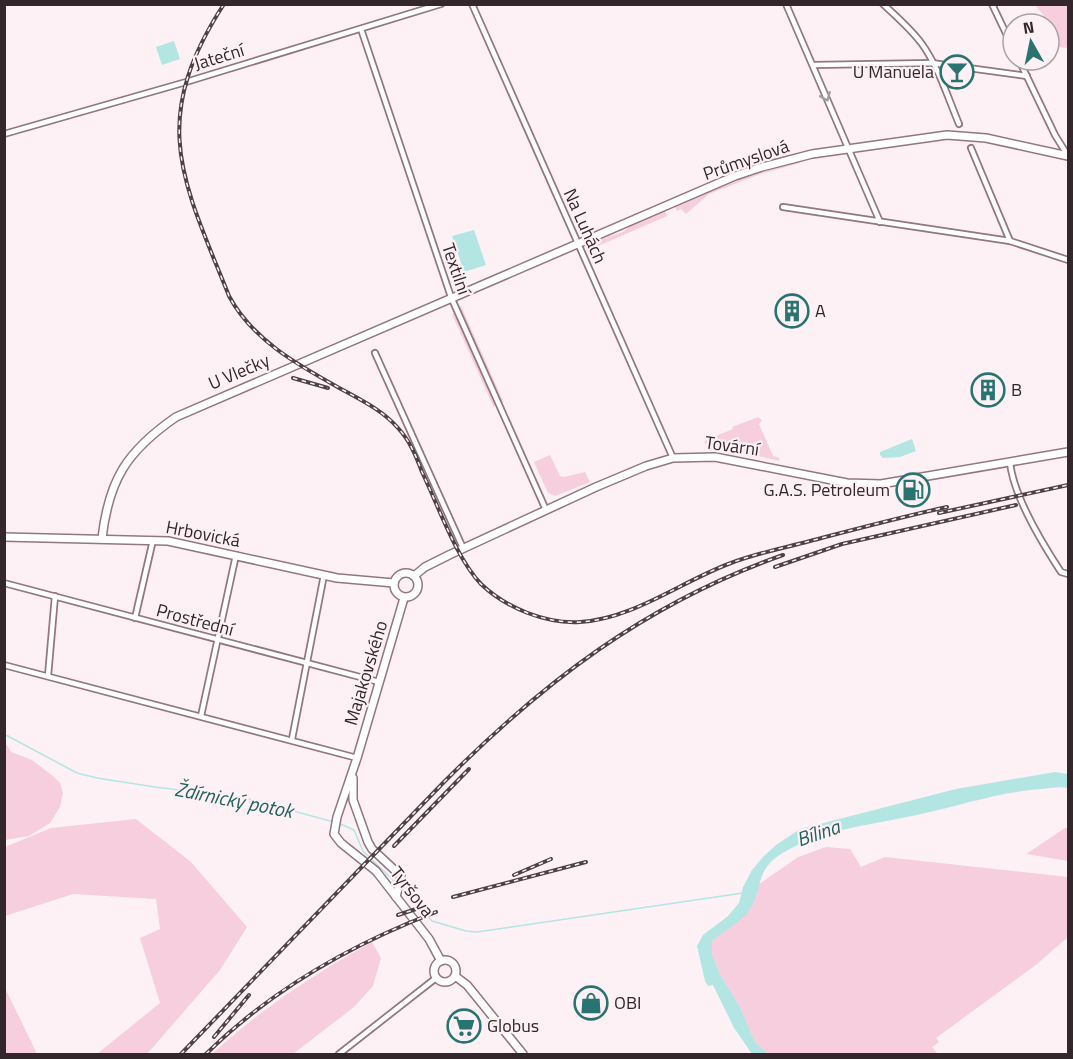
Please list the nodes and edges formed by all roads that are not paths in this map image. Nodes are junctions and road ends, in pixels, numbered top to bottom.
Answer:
1 (441, 4) edge
2 (472, 4) edge
3 (786, 4) edge
4 (883, 4) edge
5 (992, 4) edge
6 (1001, 23) edge
7 (361, 29) junction
8 (932, 63) junction
9 (813, 65) junction
10 (1025, 72) edge
11 (1027, 76) junction
12 (959, 124) dead end
13 (4, 134) edge
14 (971, 148) dead end
15 (848, 149) junction
16 (1068, 156) edge
17 (783, 207) dead end
18 (880, 222) junction
19 (1010, 241) junction
20 (578, 243) junction
21 (1068, 260) edge
22 (451, 297) junction
23 (375, 353) dead end
24 (1068, 452) edge
25 (673, 458) junction
26 (1010, 462) junction
27 (546, 510) junction
28 (4, 537) edge
29 (102, 538) junction
30 (153, 540) junction
31 (463, 548) junction
32 (236, 555) junction
33 (1068, 574) edge
34 (324, 575) junction
35 (414, 576) junction
36 (4, 583) edge
37 (394, 583) junction
38 (55, 596) junction
39 (404, 598) junction
40 (135, 618) junction
41 (219, 639) junction
42 (307, 663) junction
43 (4, 665) edge
44 (48, 676) junction
45 (379, 682) junction
46 (201, 716) junction
47 (292, 739) junction
48 (357, 758) junction
49 (350, 850) joint
50 (396, 897) junction
51 (441, 961) junction
52 (455, 976) junction
53 (436, 978) junction
54 (339, 1054) edge
55 (523, 1054) edge

1 - 7 street, Jateční
2 - 20 street, Na Luhách
3 - 9 street
4 - 8 street
5 - 6 street
7 - 13 street, Jateční
7 - 22 street, Textilní
8 - 9 street
8 - 11 street
8 - 12 street
9 -> 15 street
10 - 11 street
11 - 16 street
14 - 19 street
15 - 16 street, Průmyslová
15 - 18 street
15 - 20 street, Průmyslová
17 - 18 street
18 - 19 street
19 - 21 street
20 - 22 street, Průmyslová
20 - 25 street, Na Luhách
22 - 27 street, Textilní
22 - 29 street, U Vlečky
23 - 31 street
24 - 26 street, Tovární
25 - 26 street, Tovární
25 - 27 street, Tovární
26 - 33 street
27 - 31 street, Tovární
28 - 29 street, Hrbovická
29 - 30 street, Hrbovická
30 - 32 street, Hrbovická
30 - 40 street
31 - 35 street, Tovární
32 - 34 street, Hrbovická
32 - 41 street
34 - 37 street, Hrbovická
34 - 42 street
35 - 37 street
35 - 39 street
36 - 38 street, Prostřední
37 - 39 street
38 - 40 street, Prostřední
38 - 44 street
39 - 45 street, Majakovského
40 - 41 street, Prostřední
41 - 42 street, Prostřední
41 - 46 street
42 - 45 street, Prostřední
42 - 47 street
43 - 44 street
44 - 46 street
45 - 48 street, Majakovského
46 - 47 street
47 - 48 street
48 - 49 street, Majakovského
48 - 50 street, Majakovského
49 - 50 street, Tyršova
50 - 51 street, Tyršova
51 - 52 street, Tyršova
51 - 53 street
52 - 53 street
52 - 55 street, Tyršova
53 - 54 street

